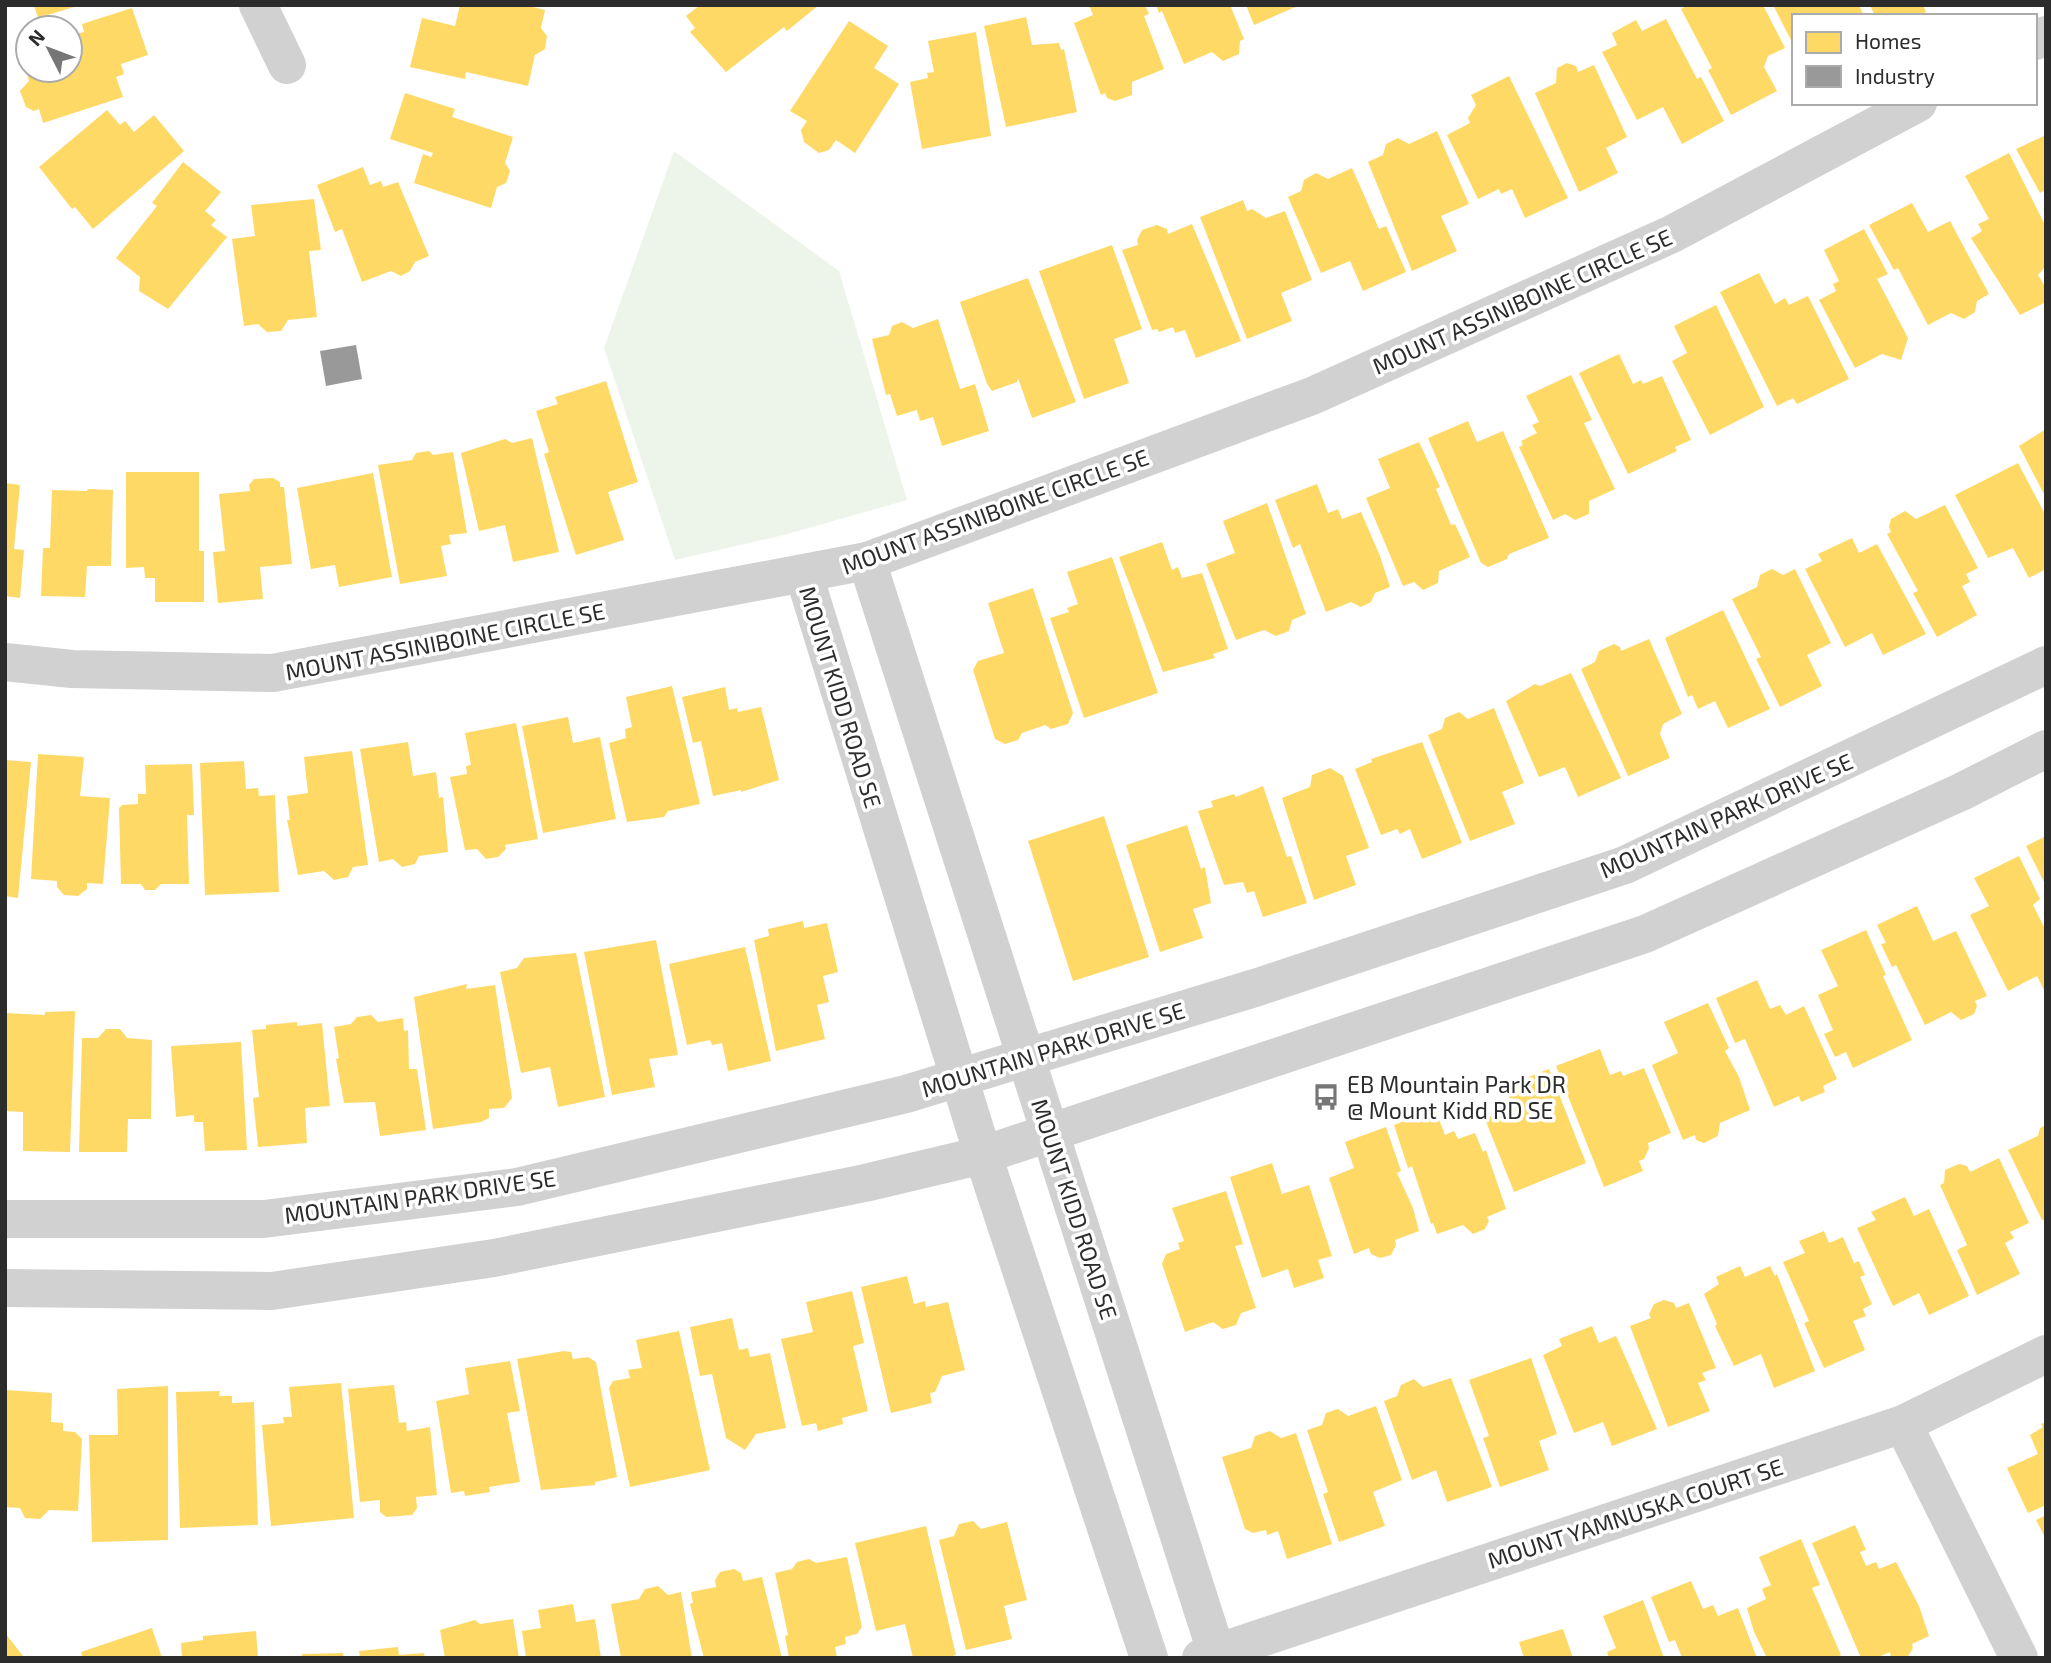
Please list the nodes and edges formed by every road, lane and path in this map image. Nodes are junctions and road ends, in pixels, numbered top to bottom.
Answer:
1 (258, 5) edge
2 (287, 65) dead end
3 (1914, 105) edge
4 (867, 561) junction
5 (804, 575) junction
6 (5, 662) edge
7 (2046, 664) edge
8 (2046, 749) edge
9 (1028, 1057) junction
10 (958, 1077) junction
11 (1051, 1135) junction
12 (983, 1155) junction
13 (5, 1219) edge
14 (5, 1288) edge
15 (2046, 1354) edge
16 (1903, 1424) junction
17 (1212, 1656) edge
18 (1149, 1658) edge
19 (2019, 1658) edge

1 - 2 street
3 - 4 street, MOUNT ASSINIBOINE CIRCLE SE
4 - 5 street, MOUNT ASSINIBOINE CIRCLE SE
4 - 9 street, MOUNT KIDD ROAD SE
5 - 6 street, MOUNT ASSINIBOINE CIRCLE SE
5 - 10 street, MOUNT KIDD ROAD SE
7 - 9 street, MOUNTAIN PARK DRIVE SE
8 - 11 street
9 - 10 street, MOUNTAIN PARK DRIVE SE
9 - 11 street, MOUNT KIDD ROAD SE
10 - 12 street, MOUNT KIDD ROAD SE
10 - 13 street, MOUNTAIN PARK DRIVE SE
11 - 12 street
11 - 17 street, MOUNT KIDD ROAD SE
12 - 14 street
12 - 18 street, MOUNT KIDD ROAD SE
15 - 16 street, MOUNT YAMNUSKA COURT SE
16 - 17 street, MOUNT YAMNUSKA COURT SE
16 - 19 street

